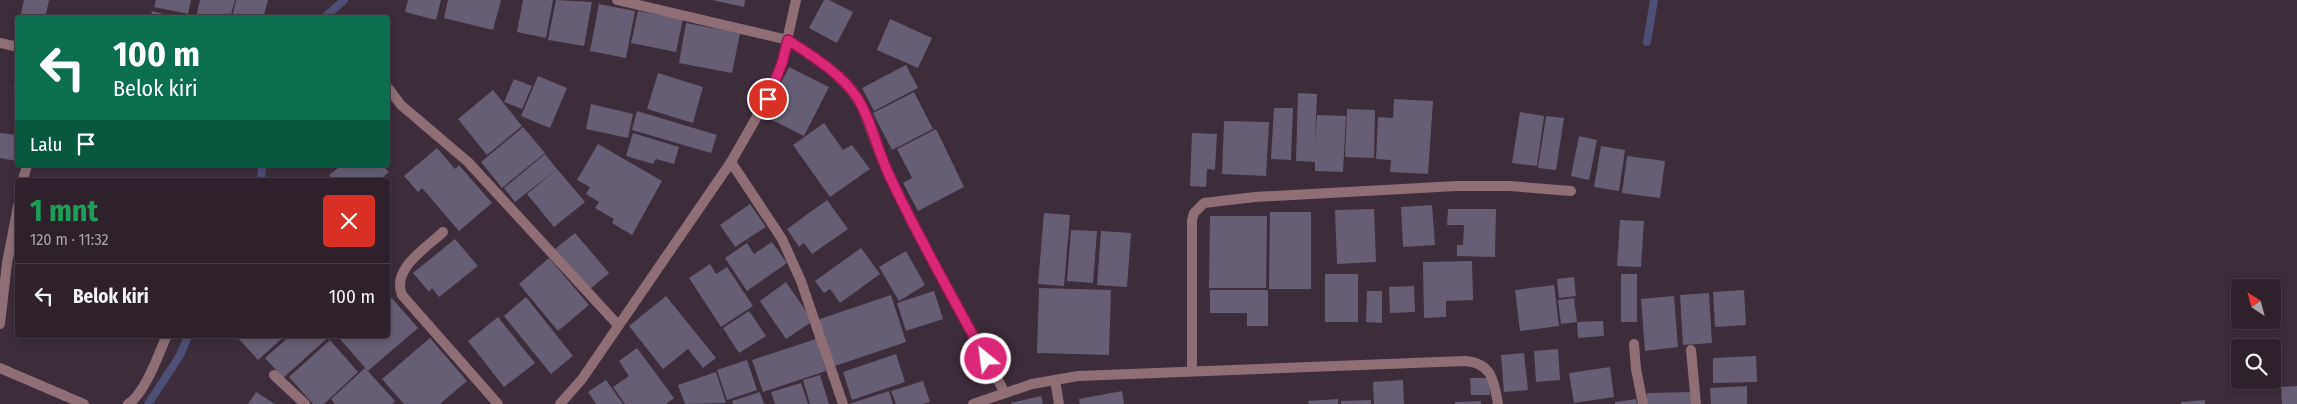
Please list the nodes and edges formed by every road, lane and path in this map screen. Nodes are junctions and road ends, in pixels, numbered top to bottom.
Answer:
1 (618, 0) edge
2 (796, 0) edge
3 (788, 40) junction
4 (0, 44) edge
5 (15, 46) edge
6 (390, 91) edge
7 (731, 162) junction
8 (1572, 191) dead end
9 (15, 222) edge
10 (443, 232) dead end
11 (0, 324) edge
12 (618, 325) junction
13 (167, 338) edge
14 (1634, 344) dead end
15 (1691, 350) dead end
16 (0, 368) edge
17 (1192, 370) junction
18 (274, 375) dead end
19 (1055, 380) junction
20 (1005, 393) junction
21 (84, 404) edge
22 (128, 404) edge
23 (305, 404) edge
24 (498, 404) edge
25 (560, 404) edge
26 (843, 404) edge
27 (973, 404) edge
28 (1059, 404) edge
29 (1498, 404) edge
30 (1643, 404) edge
31 (1696, 404) edge

1 - 3 street
2 - 3 street
3 - 7 street
3 - 20 street
4 - 5 street
6 - 12 street
7 - 12 street
7 - 26 street
8 - 17 street
9 - 11 street
10 - 24 street
12 - 25 street
13 - 22 street
14 - 30 street
15 - 31 street
16 - 21 street
17 - 19 street
17 - 29 street
18 - 23 street
19 - 20 street
19 - 28 street
20 - 27 street

